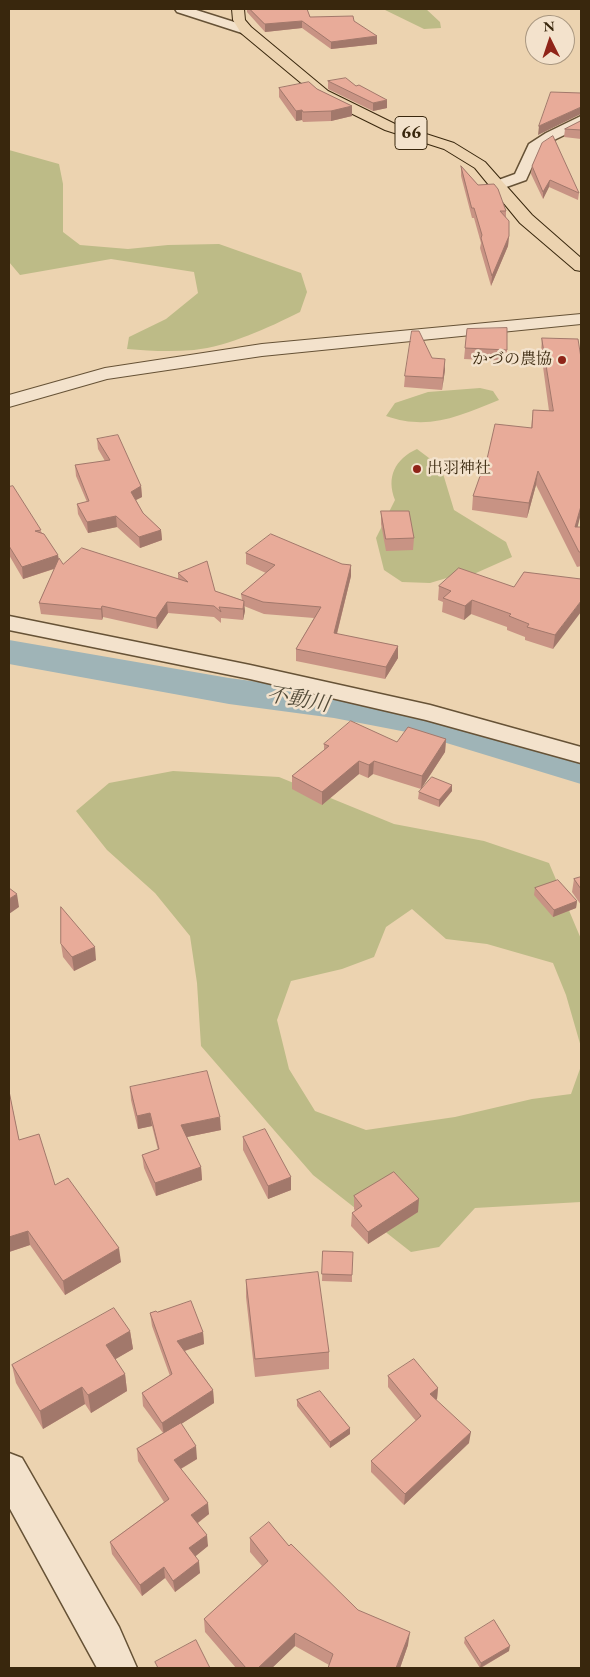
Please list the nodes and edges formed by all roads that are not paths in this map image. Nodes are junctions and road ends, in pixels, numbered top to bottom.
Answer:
1 (181, 9) edge
2 (238, 9) edge
3 (246, 30) junction
4 (581, 120) edge
5 (498, 185) junction
6 (581, 266) edge
7 (581, 319) edge
8 (9, 401) edge
9 (9, 624) edge
10 (581, 755) edge
11 (9, 1471) edge
12 (117, 1668) edge

1 - 3 street
2 - 3 main road, 66
3 - 5 main road, 66
4 - 5 street
5 - 6 main road, 66
7 - 8 street
9 - 10 street
11 - 12 street

